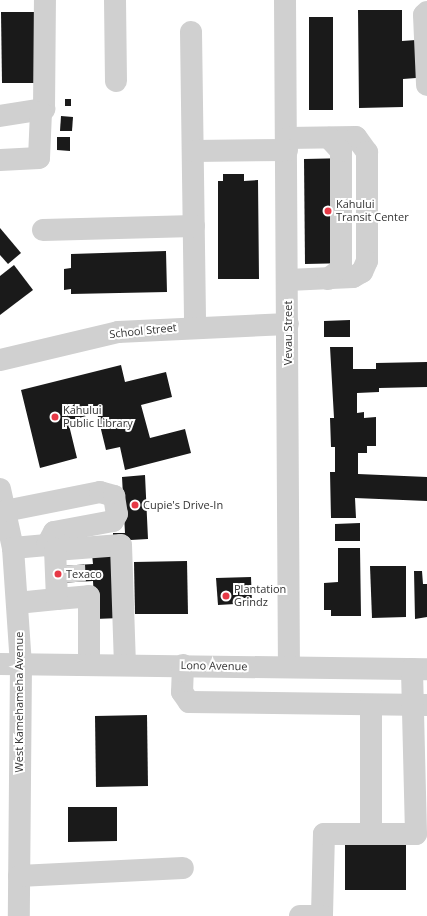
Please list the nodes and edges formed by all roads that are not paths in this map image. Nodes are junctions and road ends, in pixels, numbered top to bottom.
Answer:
1 (45, 0) edge
2 (114, 0) edge
3 (285, 0) edge
4 (427, 12) edge
5 (191, 32) dead end
6 (116, 81) dead end
7 (427, 85) edge
8 (41, 112) junction
9 (0, 116) edge
10 (287, 144) junction
11 (193, 151) junction
12 (0, 160) edge
13 (194, 226) junction
14 (43, 230) dead end
15 (288, 280) junction
16 (288, 324) junction
17 (195, 326) junction
18 (0, 360) edge
19 (0, 489) edge
20 (5, 511) junction
21 (13, 548) junction
22 (74, 571) junction
23 (18, 603) junction
24 (124, 620) junction
25 (89, 622) junction
26 (10, 664) edge
27 (89, 664) junction
28 (125, 665) junction
29 (183, 665) junction
30 (289, 666) junction
31 (420, 669) edge
32 (371, 705) junction
33 (420, 705) edge
34 (371, 833) junction
35 (183, 868) dead end
36 (19, 876) junction
37 (322, 915) edge
38 (19, 916) edge
39 (300, 916) edge

1 - 8 street
2 - 6 street
3 - 10 street, Vevau Street
4 - 7 street
5 - 11 street
8 - 9 street
8 - 12 street
10 - 11 street
10 - 15 street, Vevau Street
10 - 15 street
11 - 13 street
13 - 14 street
13 - 17 street
15 - 16 street, Vevau Street
16 - 17 street, School Street
16 - 30 street, Vevau Street
17 - 18 street, School Street
19 - 20 street, West Kamehameha Avenue
20 - 21 street, West Kamehameha Avenue
20 - 22 street
21 - 22 street
21 - 23 street, West Kamehameha Avenue
22 - 23 street
22 - 24 street
22 - 25 street
23 - 26 street, West Kamehameha Avenue
24 - 25 street
24 - 28 street
25 - 27 street
26 - 27 street, Lono Avenue
26 - 36 street, West Kamehameha Avenue
27 - 28 street, Lono Avenue
28 - 29 street, Lono Avenue
29 - 30 street, Lono Avenue
29 - 32 street
30 - 31 street, Lono Avenue
31 - 33 street
32 - 33 street
32 - 34 street
33 - 34 street
34 - 37 street
35 - 36 street
36 - 38 street, West Kamehameha Avenue
37 - 39 street

